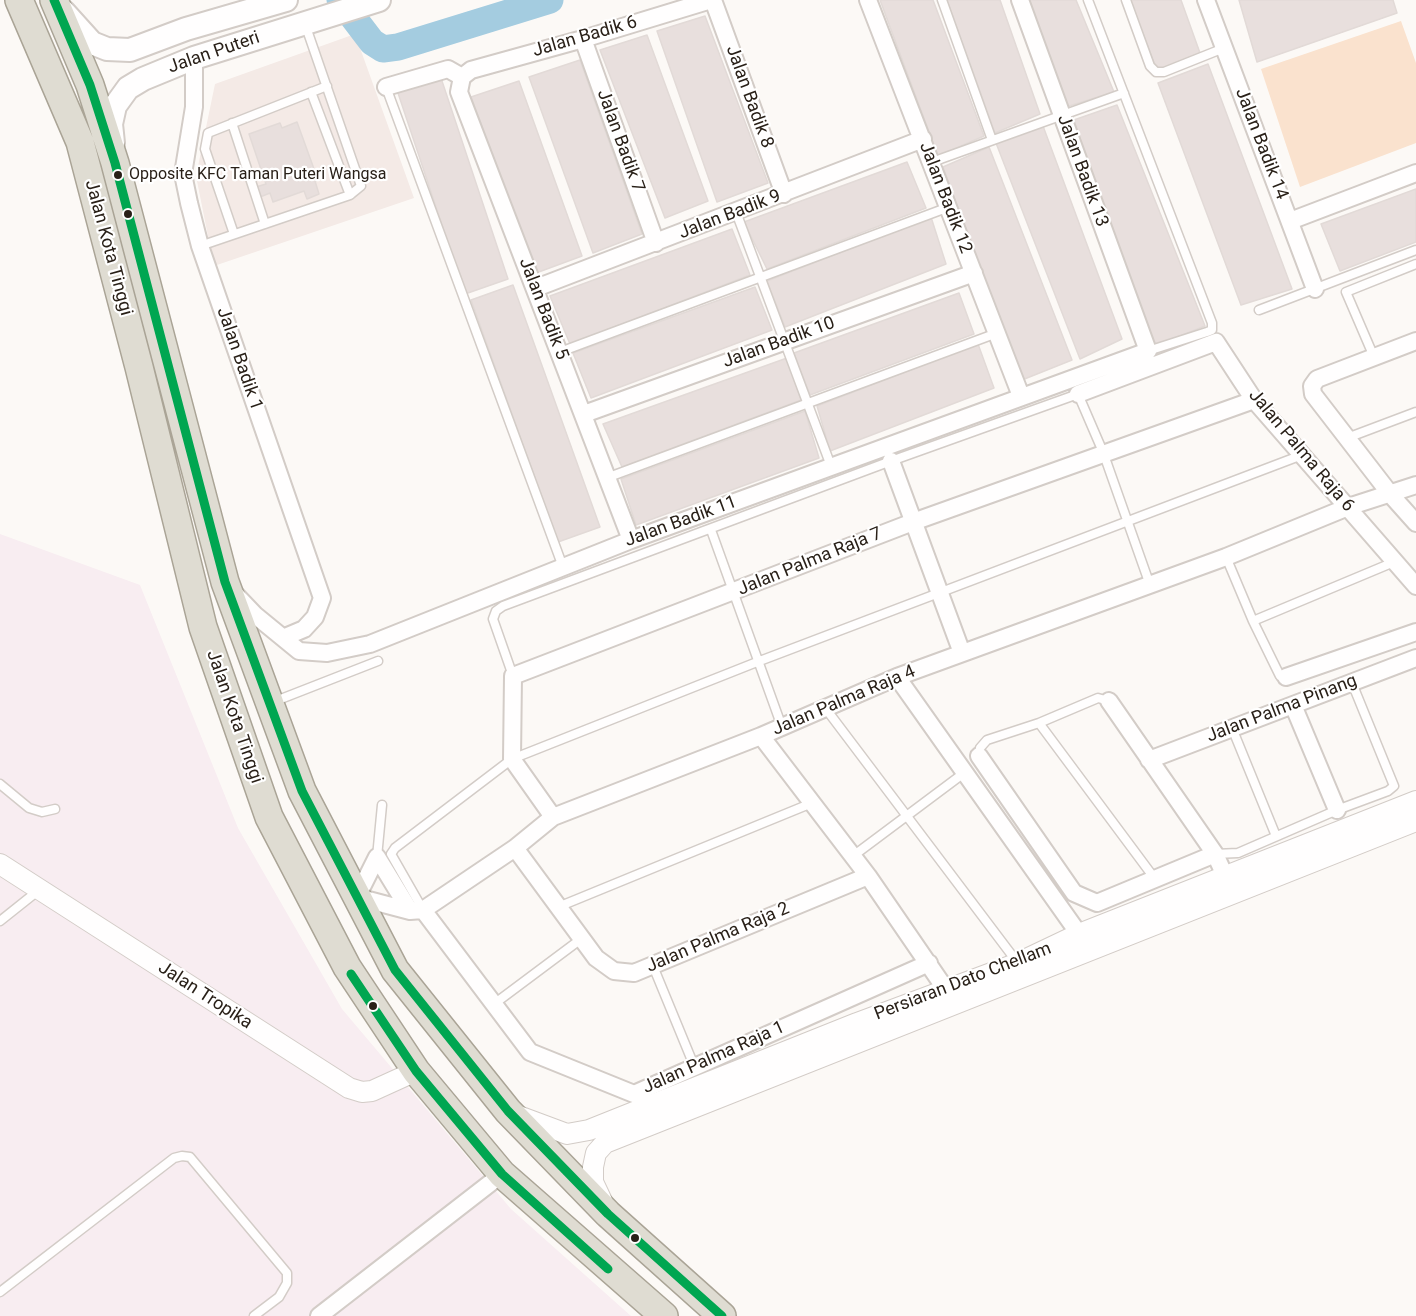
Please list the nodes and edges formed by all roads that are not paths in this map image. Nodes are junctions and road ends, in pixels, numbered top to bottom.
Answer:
1 (19, 0) edge
2 (286, 0) edge
3 (378, 0) edge
4 (712, 0) edge
5 (868, 0) edge
6 (942, 0) edge
7 (1020, 0) edge
8 (1088, 0) edge
9 (1126, 0) edge
10 (1206, 0) edge
11 (55, 1) edge
12 (260, 17) edge
13 (312, 21) junction
14 (583, 39) junction
15 (1224, 48) junction
16 (194, 58) junction
17 (462, 77) junction
18 (327, 86) junction
19 (386, 87) joint
20 (311, 92) junction
21 (1124, 93) junction
22 (1062, 115) junction
23 (232, 123) junction
24 (923, 139) junction
25 (992, 140) junction
26 (932, 162) junction
27 (115, 163) junction
28 (1416, 173) edge
29 (784, 194) junction
30 (350, 195) junction
31 (949, 207) junction
32 (736, 212) junction
33 (1290, 221) junction
34 (265, 224) junction
35 (234, 234) junction
36 (656, 243) junction
37 (200, 246) junction
38 (1416, 250) edge
39 (1416, 264) edge
40 (974, 273) junction
41 (760, 277) junction
42 (536, 288) junction
43 (1315, 288) junction
44 (1259, 310) dead end
45 (997, 333) junction
46 (784, 341) junction
47 (1416, 341) edge
48 (1147, 346) junction
49 (560, 352) junction
50 (1374, 357) junction
51 (1078, 394) junction
52 (1021, 396) junction
53 (1254, 399) junction
54 (808, 404) junction
55 (1416, 412) edge
56 (584, 414) junction
57 (1347, 438) junction
58 (1103, 452) junction
59 (1303, 455) junction
60 (891, 460) junction
61 (831, 466) junction
62 (609, 477) junction
63 (1416, 485) edge
64 (1391, 495) junction
65 (1348, 507) junction
66 (913, 522) junction
67 (1127, 522) junction
68 (1416, 523) edge
69 (711, 530) junction
70 (631, 540) junction
71 (1226, 557) junction
72 (1394, 562) junction
73 (562, 567) junction
74 (225, 582) junction
75 (1150, 585) junction
76 (1416, 586) edge
77 (732, 593) junction
78 (939, 593) junction
79 (1253, 621) junction
80 (1416, 632) edge
81 (285, 637) junction
82 (962, 653) junction
83 (1416, 659) edge
84 (378, 661) dead end
85 (757, 662) junction
86 (513, 676) junction
87 (897, 677) junction
88 (1286, 677) joint
89 (1352, 682) junction
90 (1109, 701) joint
91 (270, 704) junction
92 (1293, 705) junction
93 (825, 708) junction
94 (1039, 723) junction
95 (782, 727) junction
96 (1232, 728) junction
97 (761, 736) junction
98 (979, 756) joint
99 (512, 759) junction
100 (1149, 760) junction
101 (964, 772) junction
102 (0, 784) edge
103 (1416, 801) edge
104 (812, 803) junction
105 (382, 805) dead end
106 (55, 809) dead end
107 (1337, 810) junction
108 (553, 817) junction
109 (907, 817) junction
110 (1416, 821) edge
111 (1276, 836) junction
112 (515, 848) junction
113 (1215, 854) junction
114 (853, 855) junction
115 (377, 857) junction
116 (0, 864) edge
117 (868, 876) junction
118 (1226, 878) junction
119 (1155, 879) junction
120 (40, 890) junction
121 (357, 897) junction
122 (558, 907) junction
123 (416, 911) junction
124 (0, 921) edge
125 (1079, 934) junction
126 (581, 939) junction
127 (929, 963) junction
128 (1018, 963) junction
129 (653, 966) junction
130 (951, 998) junction
131 (494, 1004) junction
132 (695, 1068) junction
133 (416, 1071) junction
134 (508, 1111) junction
135 (502, 1174) junction
136 (608, 1215) junction
137 (0, 1292) edge
138 (254, 1316) edge
139 (319, 1316) edge
140 (664, 1316) edge
141 (722, 1316) edge

1 - 133 highway, Jalan Kota Tinggi
2 - 12 main road, Jalan Puteri
3 - 13 main road, Jalan Puteri
4 - 14 street, Jalan Badik 6
4 - 29 street, Jalan Badik 8
5 - 24 street, Jalan Badik 12
6 - 25 lane
7 - 22 street, Jalan Badik 13
8 - 21 lane
9 - 15 lane
10 - 15 street, Jalan Badik 14
11 - 12 main road, Jalan Puteri
11 - 27 highway, Jalan Kota Tinggi
12 - 13 main road, Jalan Puteri
12 - 16 main road, Jalan Puteri
13 - 18 lane
14 - 17 street, Jalan Badik 6
14 - 36 street, Jalan Badik 7
15 - 33 street, Jalan Badik 14
16 - 27 main road, Jalan Puteri
16 - 37 street, Jalan Badik 1
17 - 19 street
17 - 42 street, Jalan Badik 5
18 - 20 lane
18 - 30 lane
19 - 73 lane
20 - 23 lane
20 - 30 lane
21 - 22 lane
21 - 48 lane
22 - 25 lane
22 - 48 street, Jalan Badik 13
23 - 34 lane
23 - 35 lane
24 - 26 street, Jalan Badik 12
24 - 29 street, Jalan Badik 9
25 - 26 lane
26 - 31 street, Jalan Badik 12
27 - 74 highway, Jalan Kota Tinggi
28 - 33 street
29 - 32 street, Jalan Badik 9
30 - 34 lane
31 - 40 street, Jalan Badik 12
31 - 41 lane
32 - 36 street, Jalan Badik 9
32 - 41 lane
33 - 43 street, Jalan Badik 14
34 - 35 lane
35 - 37 lane
36 - 42 street, Jalan Badik 9
37 - 81 street, Jalan Badik 1
38 - 43 lane
39 - 50 lane
40 - 45 street, Jalan Badik 12
40 - 46 street, Jalan Badik 10
41 - 46 lane
41 - 49 lane
42 - 49 street, Jalan Badik 5
43 - 44 lane
45 - 52 street, Jalan Badik 12
45 - 54 lane
46 - 54 lane
46 - 56 street, Jalan Badik 10
47 - 50 street
48 - 52 street, Jalan Badik 11
49 - 56 street, Jalan Badik 5
50 - 57 street
51 - 53 street, Jalan Palma Raja 6
51 - 58 lane
51 - 60 lane
52 - 61 street, Jalan Badik 11
53 - 58 street, Jalan Palma Raja 7
53 - 59 street, Jalan Palma Raja 6
54 - 61 lane
54 - 62 lane
55 - 57 lane
56 - 62 street, Jalan Badik 5
57 - 64 street
58 - 66 street, Jalan Palma Raja 7
58 - 67 lane
59 - 65 street, Jalan Palma Raja 6
59 - 67 lane
60 - 66 street
60 - 69 lane
61 - 70 street, Jalan Badik 11
62 - 70 street, Jalan Badik 5
63 - 64 street, Jalan Palma Raja 4
64 - 65 street, Jalan Palma Raja 4
64 - 68 street
65 - 71 street, Jalan Palma Raja 4
65 - 72 street, Jalan Palma Raja 6
66 - 77 street, Jalan Palma Raja 7
66 - 78 street
67 - 75 lane
67 - 78 lane
69 - 77 lane
69 - 86 lane
70 - 73 street, Jalan Badik 11
71 - 75 street, Jalan Palma Raja 4
71 - 79 lane
72 - 76 street, Jalan Palma Raja 6
72 - 79 lane
73 - 81 street, Jalan Badik 11
74 - 81 street, Jalan Badik 11
74 - 91 highway, Jalan Kota Tinggi
75 - 82 street, Jalan Palma Raja 4
77 - 85 lane
77 - 86 street, Jalan Palma Raja 7
78 - 82 street
78 - 85 lane
79 - 88 lane
80 - 88 street
82 - 87 street, Jalan Palma Raja 4
83 - 89 street, Jalan Palma Pinang
84 - 91 lane
85 - 95 lane
85 - 99 lane
86 - 99 street
87 - 93 street, Jalan Palma Raja 4
87 - 101 street
89 - 92 street, Jalan Palma Pinang
89 - 107 lane
90 - 94 lane
90 - 100 street
91 - 121 highway, Jalan Kota Tinggi
92 - 96 street, Jalan Palma Pinang
92 - 107 street
93 - 95 street, Jalan Palma Raja 4
93 - 109 lane
94 - 98 lane
94 - 119 lane
95 - 97 street, Jalan Palma Raja 4
96 - 100 street, Jalan Palma Pinang
96 - 111 lane
97 - 104 street
97 - 108 street, Jalan Palma Raja 4
98 - 119 street
99 - 108 street
99 - 123 lane
100 - 113 street
101 - 109 lane
101 - 125 street
102 - 106 lane
103 - 118 street, Persiaran Dato Chellam
104 - 114 street
104 - 122 lane
105 - 115 lane
107 - 111 lane
108 - 112 street, Jalan Palma Raja 4
109 - 114 lane
109 - 128 lane
110 - 130 street, Persiaran Dato Chellam
111 - 113 lane
112 - 122 street, Jalan Palma Raja 2
112 - 123 street, Jalan Palma Raja 4
113 - 118 street
113 - 119 street
114 - 117 street
115 - 121 street
115 - 123 street, Jalan Palma Raja 1
116 - 120 street, Jalan Tropika
117 - 127 street
117 - 129 street, Jalan Palma Raja 2
118 - 125 street, Persiaran Dato Chellam
120 - 124 lane
120 - 133 street, Jalan Tropika
121 - 123 street
121 - 134 highway, Jalan Kota Tinggi
122 - 126 street, Jalan Palma Raja 2
123 - 131 street, Jalan Palma Raja 1
125 - 128 street, Persiaran Dato Chellam
126 - 129 street, Jalan Palma Raja 2
126 - 131 lane
127 - 130 street
127 - 132 street, Jalan Palma Raja 1
128 - 130 street, Persiaran Dato Chellam
129 - 132 lane
130 - 134 street, Persiaran Dato Chellam
130 - 136 street, Persiaran Dato Chellam
131 - 132 street, Jalan Palma Raja 1
133 - 135 highway, Jalan Kota Tinggi
134 - 136 highway, Jalan Kota Tinggi
135 - 139 street
135 - 140 highway, Jalan Kota Tinggi
136 - 141 highway, Jalan Kota Tinggi
137 - 138 lane

